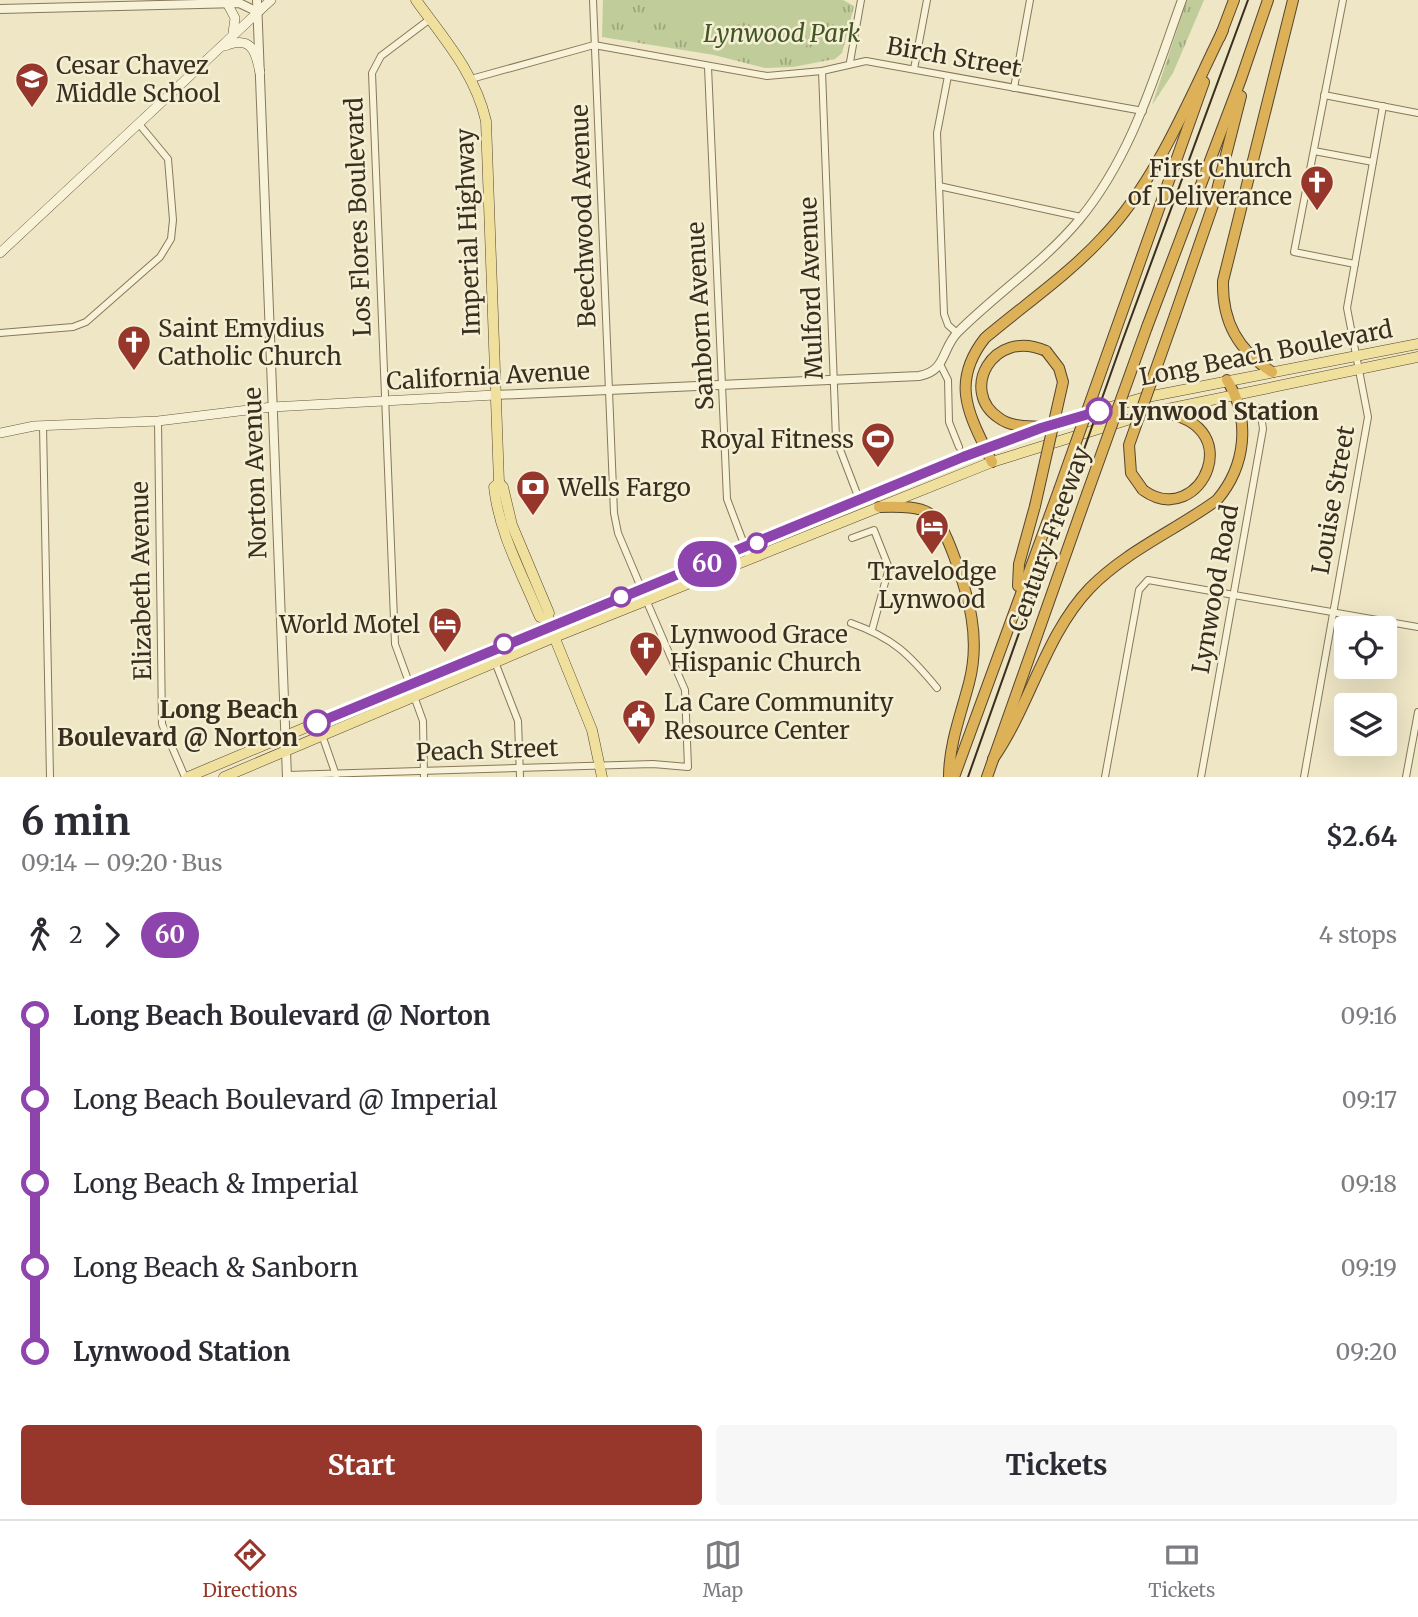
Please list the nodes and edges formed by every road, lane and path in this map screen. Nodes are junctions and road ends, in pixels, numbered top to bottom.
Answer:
1 (257, 0) edge
2 (271, 0) edge
3 (416, 0) edge
4 (593, 0) edge
5 (861, 0) edge
6 (927, 0) edge
7 (1030, 0) edge
8 (1182, 0) edge
9 (1234, 0) edge
10 (1268, 0) edge
11 (1293, 0) edge
12 (1343, 0) edge
13 (227, 3) junction
14 (0, 9) edge
15 (258, 12) junction
16 (430, 19) junction
17 (1223, 30) junction
18 (231, 37) junction
19 (594, 45) junction
20 (217, 50) junction
21 (850, 62) junction
22 (708, 67) junction
23 (914, 69) junction
24 (822, 71) junction
25 (260, 73) junction
26 (948, 76) junction
27 (471, 79) junction
28 (1241, 79) junction
29 (1014, 88) junction
30 (1325, 95) junction
31 (1383, 106) junction
32 (1143, 111) junction
33 (1418, 113) edge
34 (139, 124) junction
35 (1314, 151) junction
36 (1373, 162) junction
37 (939, 186) junction
38 (1081, 217) junction
39 (0, 253) edge
40 (1355, 264) junction
41 (0, 333) edge
42 (957, 333) junction
43 (1418, 344) edge
44 (1356, 356) junction
45 (1418, 357) edge
46 (941, 366) junction
47 (1359, 369) junction
48 (1272, 372) junction
49 (835, 380) junction
50 (1227, 380) junction
51 (722, 384) junction
52 (609, 388) junction
53 (1236, 394) junction
54 (495, 395) junction
55 (384, 402) junction
56 (272, 407) junction
57 (1260, 408) dead end
58 (1153, 412) junction
59 (158, 421) junction
60 (43, 426) junction
61 (1041, 428) junction
62 (0, 433) edge
63 (959, 447) dead end
64 (985, 448) junction
65 (992, 462) junction
66 (859, 499) junction
67 (879, 508) junction
68 (852, 538) dead end
69 (746, 548) junction
70 (750, 560) junction
71 (642, 590) junction
72 (1234, 593) junction
73 (1018, 596) junction
74 (647, 602) junction
75 (1333, 612) junction
76 (548, 622) junction
77 (851, 623) dead end
78 (1418, 627) edge
79 (872, 630) junction
80 (555, 637) junction
81 (495, 662) junction
82 (411, 683) junction
83 (937, 688) dead end
84 (416, 695) junction
85 (1418, 712) edge
86 (285, 735) junction
87 (322, 735) junction
88 (286, 750) junction
89 (244, 752) junction
90 (993, 759) junction
91 (600, 765) junction
92 (519, 773) edge
93 (336, 775) edge
94 (426, 775) edge
95 (287, 776) edge
96 (50, 777) edge
97 (186, 777) edge
98 (216, 777) edge
99 (224, 777) edge
100 (602, 777) edge
101 (951, 777) edge
102 (987, 777) edge
103 (1105, 777) edge
104 (1201, 777) edge
105 (1304, 777) edge
106 (1406, 777) edge

1 - 15 street, Norton Avenue
2 - 15 main road
3 - 16 main road, Imperial Highway
4 - 19 street, Beechwood Avenue
5 - 21 street
6 - 23 street
7 - 29 street
8 - 32 street
9 - 17 highway, Century Freeway
10 - 28 highway, Century Freeway
11 - 48 highway
12 - 30 street
13 - 14 street
13 - 15 street
13 - 18 main road
15 - 18 main road
15 - 25 street, Norton Avenue
16 - 27 main road, Imperial Highway
16 - 55 street, Los Flores Boulevard
17 - 64 highway
17 - 73 highway, Century Freeway, bridge
18 - 20 main road
19 - 22 street, Birch Street
19 - 27 street, Birch Street
19 - 52 street, Beechwood Avenue
20 - 25 main road
20 - 34 main road
21 - 23 street, Birch Street
21 - 24 street, Birch Street
22 - 24 street, Birch Street
22 - 51 street, Sanborn Avenue
23 - 26 street, Birch Street
24 - 49 street, Mulford Avenue
25 - 56 street, Norton Avenue
26 - 29 street, Birch Street
26 - 37 street
27 - 54 main road, Imperial Highway
28 - 58 highway, bridge
28 - 90 highway, Century Freeway, bridge
29 - 32 street, Birch Street
30 - 31 street
30 - 35 street
31 - 33 street
31 - 36 street, Louise Street
32 - 38 street
34 - 39 main road
34 - 41 street
35 - 36 street
35 - 40 street
36 - 40 street, Louise Street
37 - 38 street
37 - 42 street
38 - 42 street
40 - 44 street, Louise Street
42 - 46 street
43 - 44 main road, Long Beach Boulevard
44 - 47 street, Louise Street
44 - 48 main road, Long Beach Boulevard
45 - 47 main road, Long Beach Boulevard
46 - 49 street, California Avenue
46 - 63 street
47 - 53 main road, Long Beach Boulevard
47 - 75 street, Louise Street
48 - 50 main road, Long Beach Boulevard
49 - 51 street, California Avenue
49 - 66 street, Mulford Avenue
50 - 53 highway
50 - 61 main road, Long Beach Boulevard
51 - 52 street, California Avenue
51 - 69 street, Sanborn Avenue
52 - 54 street, California Avenue
52 - 71 street, Beechwood Avenue
53 - 58 main road, Long Beach Boulevard
53 - 90 highway
54 - 55 main road, California Avenue
54 - 76 main road, Imperial Highway
55 - 56 main road, California Avenue
55 - 82 street, Los Flores Boulevard
56 - 59 main road, California Avenue
56 - 86 street, Norton Avenue
57 - 72 street, Lynwood Road
58 - 65 main road, Long Beach Boulevard
59 - 60 main road, California Avenue
59 - 97 street, Elizabeth Avenue
60 - 62 main road, California Avenue
60 - 96 street
61 - 64 main road, Long Beach Boulevard
61 - 73 highway, bridge
64 - 65 highway
64 - 66 main road, Long Beach Boulevard
65 - 67 main road, Long Beach Boulevard
66 - 69 main road, Long Beach Boulevard
67 - 70 main road, Long Beach Boulevard
67 - 101 highway
68 - 79 street
69 - 70 street, Sanborn Avenue
69 - 71 main road, Long Beach Boulevard
70 - 74 main road, Long Beach Boulevard
71 - 76 main road, Long Beach Boulevard
72 - 75 street
72 - 103 street
72 - 104 street, Lynwood Road
73 - 101 highway, Century Freeway
74 - 80 main road, Long Beach Boulevard
74 - 91 street, Peach Street
75 - 78 street
75 - 105 street, Louise Street
76 - 80 main road, Imperial Highway
76 - 82 main road, Long Beach Boulevard
77 - 79 street
79 - 83 street
80 - 81 main road, Long Beach Boulevard
80 - 91 main road, Imperial Highway
81 - 84 main road, Long Beach Boulevard
81 - 92 street
82 - 84 street, Los Flores Boulevard
82 - 86 main road, Long Beach Boulevard
84 - 87 main road, Long Beach Boulevard
84 - 94 street, Los Flores Boulevard
85 - 106 street
86 - 88 street, Norton Avenue
86 - 89 main road, Long Beach Boulevard
87 - 88 main road, Long Beach Boulevard
87 - 93 street
88 - 95 street, Norton Avenue
88 - 99 main road, Long Beach Boulevard
89 - 97 main road, Long Beach Boulevard
89 - 98 main road
90 - 102 highway, Century Freeway
91 - 92 street, Peach Street
91 - 100 main road, Imperial Highway
92 - 94 street, Peach Street
93 - 94 street, Peach Street
93 - 95 street, Peach Street

